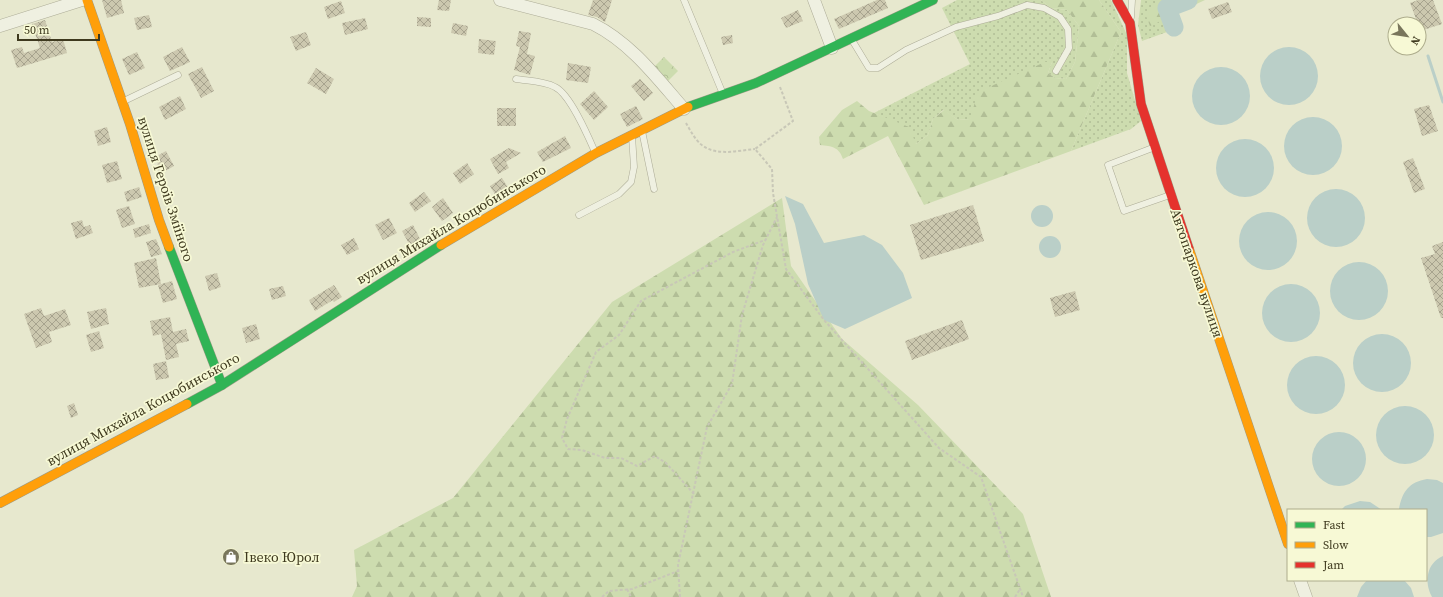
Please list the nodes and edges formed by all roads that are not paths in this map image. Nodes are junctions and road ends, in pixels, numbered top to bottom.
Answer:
1 (82, 0) edge
2 (87, 0) edge
3 (500, 0) edge
4 (684, 0) edge
5 (814, 0) edge
6 (933, 0) edge
7 (1117, 0) edge
8 (1132, 0) edge
9 (1130, 23) junction
10 (0, 26) edge
11 (851, 38) junction
12 (832, 48) junction
13 (1056, 71) dead end
14 (178, 75) dead end
15 (516, 79) dead end
16 (723, 95) junction
17 (122, 101) junction
18 (682, 111) junction
19 (642, 130) junction
20 (632, 134) junction
21 (1155, 147) junction
22 (596, 153) junction
23 (654, 189) dead end
24 (1171, 195) junction
25 (579, 215) dead end
26 (222, 385) junction
27 (0, 503) edge
28 (1287, 541) edge
29 (1300, 581) edge
30 (1306, 597) edge

1 - 10 street
2 - 17 street, вулиця Героїв Зміїного
3 - 18 street
4 - 16 lane
5 - 12 street
6 - 11 street, вулиця Михайла Коцюбинського
7 - 9 street, Автопаркова вулиця
8 - 9 lane
9 - 21 street, Автопаркова вулиця
11 - 12 street, вулиця Михайла Коцюбинського
11 - 13 lane
12 - 16 street, вулиця Михайла Коцюбинського
14 - 17 lane
15 - 22 lane
16 - 18 street, вулиця Михайла Коцюбинського
17 - 26 street, вулиця Героїв Зміїного
18 - 19 street, вулиця Михайла Коцюбинського
19 - 20 street, вулиця Михайла Коцюбинського
19 - 23 lane
20 - 22 street, вулиця Михайла Коцюбинського
20 - 25 lane
21 - 24 street, Автопаркова вулиця
21 - 24 lane
22 - 26 street, вулиця Михайла Коцюбинського
24 - 28 street, Автопаркова вулиця
26 - 27 street, вулиця Михайла Коцюбинського
29 - 30 street

